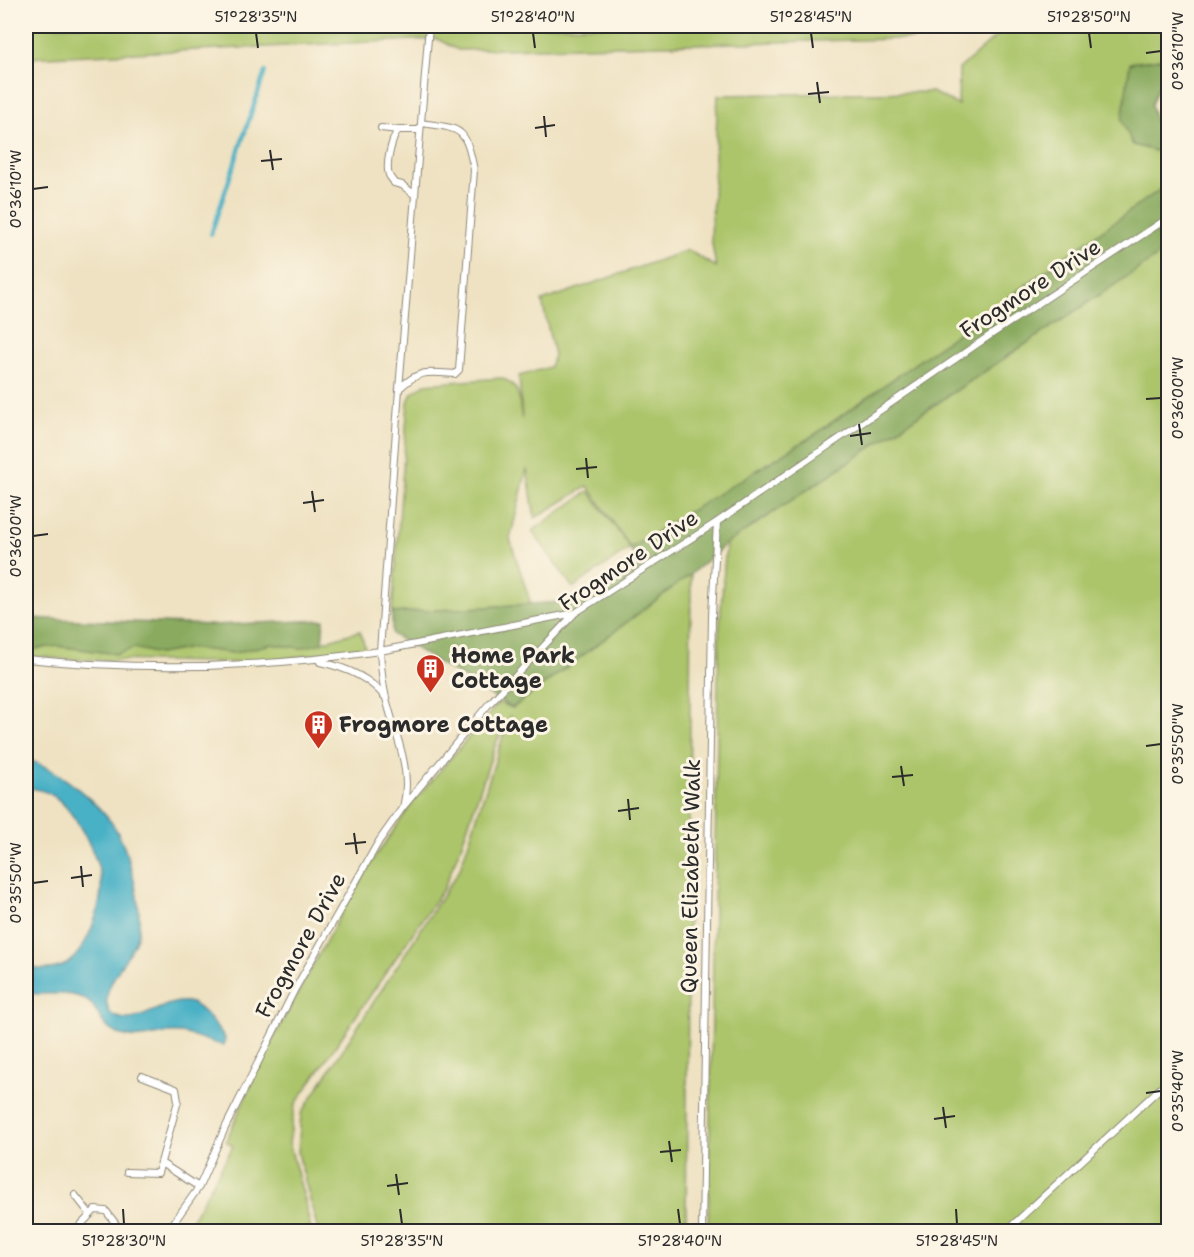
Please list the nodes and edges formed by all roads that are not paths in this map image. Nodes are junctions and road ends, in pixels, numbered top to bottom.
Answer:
1 (429, 26) edge
2 (420, 126) junction
3 (381, 128) dead end
4 (398, 130) junction
5 (415, 195) junction
6 (1168, 218) edge
7 (399, 389) junction
8 (717, 522) junction
9 (575, 613) junction
10 (380, 651) junction
11 (26, 659) edge
12 (314, 660) junction
13 (386, 698) junction
14 (403, 807) junction
15 (142, 1077) dead end
16 (1168, 1081) edge
17 (161, 1162) junction
18 (127, 1172) dead end
19 (199, 1187) junction
20 (75, 1195) dead end
21 (90, 1215) junction
22 (74, 1232) edge
23 (122, 1232) edge
24 (167, 1232) edge
25 (702, 1232) edge
26 (1005, 1232) edge

1 - 2 lane
2 - 4 lane
2 - 5 lane
2 - 7 lane
3 - 4 lane
4 - 5 lane
5 - 7 lane
6 - 8 lane, Frogmore Drive
7 - 10 lane
8 - 9 lane, Frogmore Drive
8 - 25 lane, Queen Elizabeth Walk
9 - 10 lane
9 - 14 lane, Frogmore Drive
10 - 12 lane
10 - 13 lane
11 - 12 lane
12 - 13 lane
13 - 14 lane
14 - 19 lane, Frogmore Drive
15 - 17 lane
16 - 26 lane
17 - 18 lane
17 - 19 lane
19 - 24 lane, Frogmore Drive
20 - 21 lane
21 - 22 lane
21 - 23 lane

